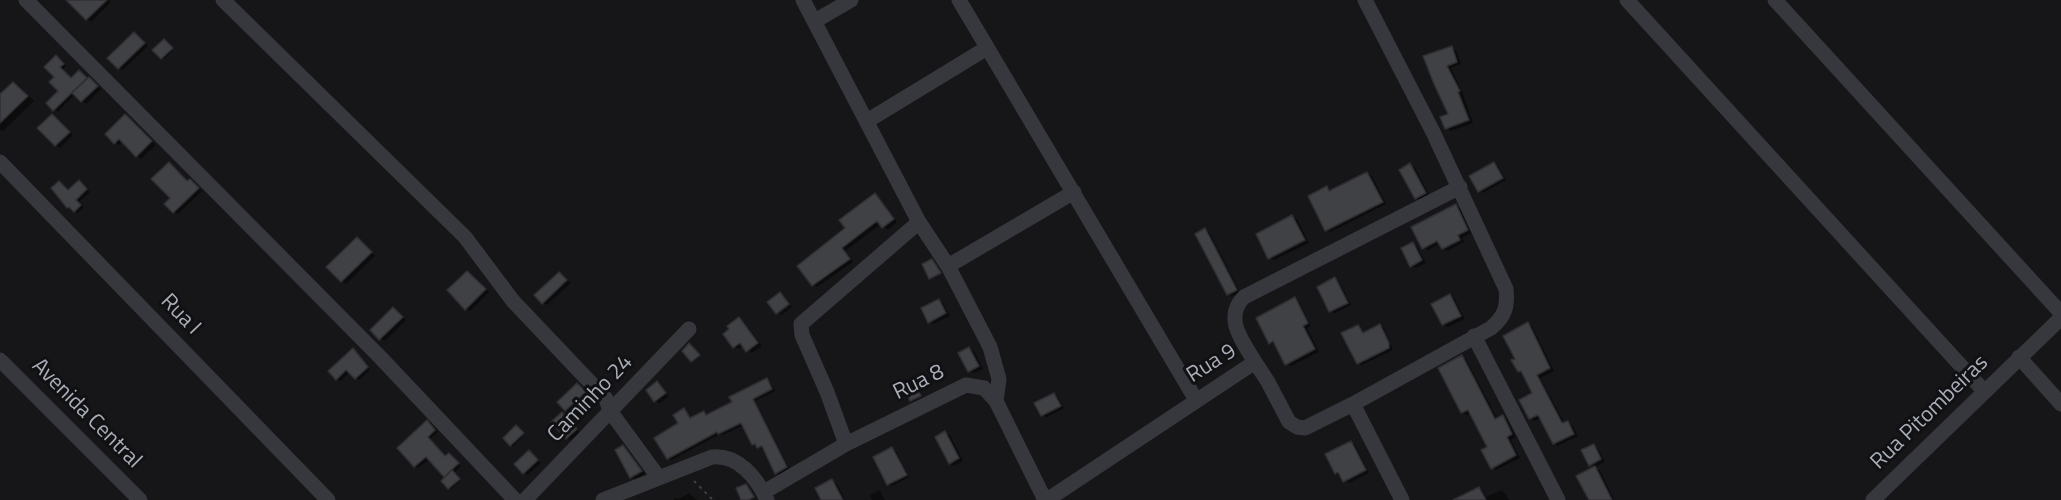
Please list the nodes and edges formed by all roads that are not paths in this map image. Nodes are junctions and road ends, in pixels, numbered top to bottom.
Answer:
1 (26, 0) edge
2 (223, 0) edge
3 (804, 0) edge
4 (850, 0) edge
5 (958, 0) edge
6 (1365, 0) edge
7 (1627, 0) edge
8 (1775, 0) edge
9 (815, 21) junction
10 (987, 48) junction
11 (867, 121) junction
12 (0, 162) edge
13 (1460, 187) junction
14 (1074, 192) junction
15 (919, 222) junction
16 (948, 266) junction
17 (2061, 314) edge
18 (2061, 318) edge
19 (689, 329) dead end
20 (1474, 336) junction
21 (2019, 357) junction
22 (0, 360) edge
23 (1255, 362) junction
24 (996, 369) junction
25 (966, 385) junction
26 (1984, 391) junction
27 (1196, 400) junction
28 (996, 401) junction
29 (1353, 404) junction
30 (2061, 404) edge
31 (610, 411) junction
32 (846, 444) junction
33 (659, 478) junction
34 (765, 496) edge
35 (140, 500) edge
36 (328, 500) edge
37 (515, 500) edge
38 (525, 500) edge
39 (603, 500) edge
40 (1046, 500) edge
41 (1402, 500) edge
42 (1558, 500) edge
43 (1873, 500) edge

1 - 37 street
2 - 31 street
3 - 9 street
4 - 9 street
5 - 10 street
6 - 13 street
7 - 26 street
8 - 17 street
9 - 11 street
10 - 11 street
10 - 14 street
11 - 15 street
12 - 36 street, Rua I
13 - 20 street
13 - 23 street
14 - 16 street
14 - 27 street
15 - 16 street
15 - 32 street
16 - 24 street
18 - 21 street, Rua Pitombeiras
19 - 31 street, Caminho 24
20 - 29 street
20 - 42 street
21 - 26 street, Rua Pitombeiras
21 - 30 street
22 - 35 street, Avenida Central
23 - 27 street, Rua 9
23 - 29 street, Rua 9
24 - 25 street
24 - 28 street
25 - 28 street, Rua 8
25 - 32 street, Rua 8
26 - 43 street, Rua Pitombeiras
27 - 40 street, Rua 9
28 - 40 street
29 - 41 street
31 - 33 street
31 - 38 street, Caminho 24
32 - 34 street, Rua 8
33 - 34 street
33 - 39 street

